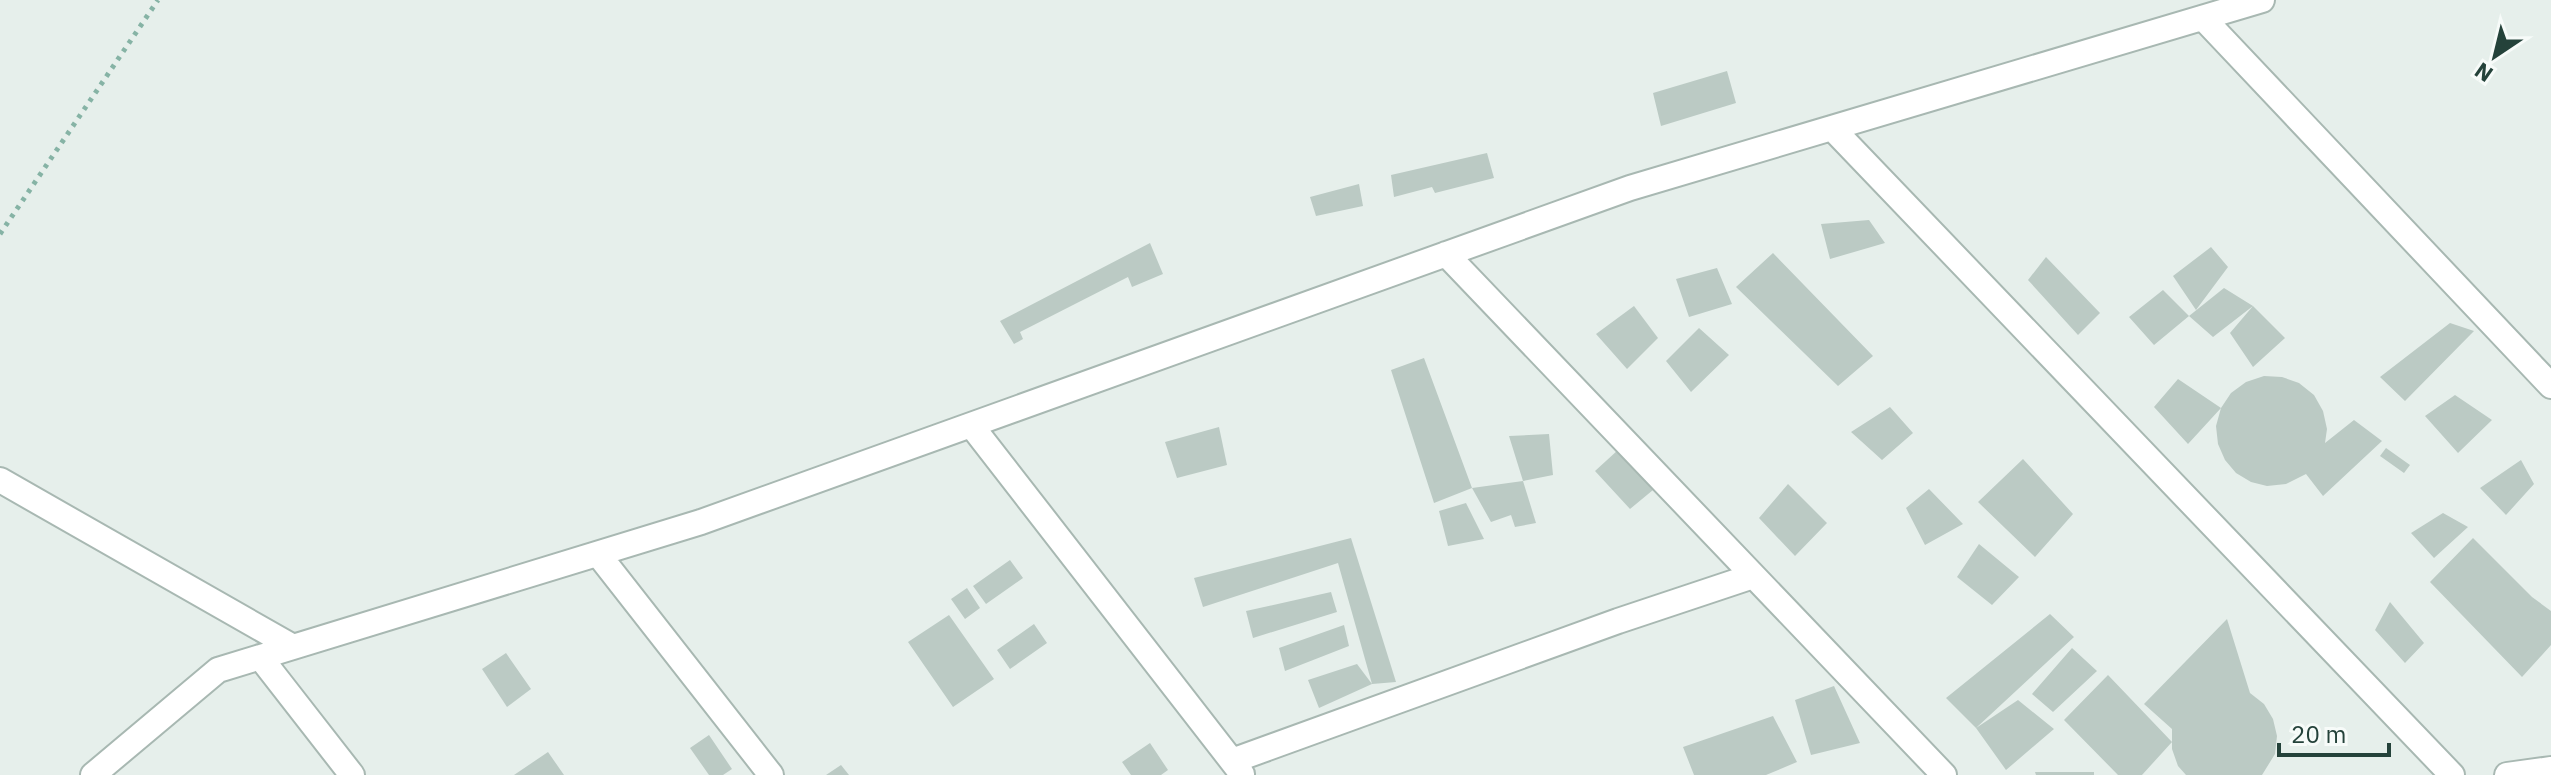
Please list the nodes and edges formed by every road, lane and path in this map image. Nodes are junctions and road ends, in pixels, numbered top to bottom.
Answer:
1 (158, 0) edge
2 (2262, 0) edge
3 (2203, 18) junction
4 (1832, 128) junction
5 (0, 234) edge
6 (1446, 254) junction
7 (2551, 386) edge
8 (971, 425) junction
9 (0, 480) edge
10 (598, 554) junction
11 (1753, 576) junction
12 (293, 647) junction
13 (260, 657) junction
14 (1238, 768) edge
15 (2551, 769) edge
16 (93, 775) edge
17 (352, 775) edge
18 (771, 775) edge
19 (1944, 775) edge
20 (2452, 775) edge
21 (2507, 775) edge

1 - 5 path
2 - 3 street
3 - 4 street
3 - 7 street
4 - 6 street
4 - 20 street
6 - 8 street
6 - 11 street
8 - 10 street
8 - 14 street
9 - 12 street
10 - 12 street
10 - 18 street
11 - 14 street
11 - 19 street
12 - 13 street
13 - 16 street
13 - 17 street
15 - 21 street

